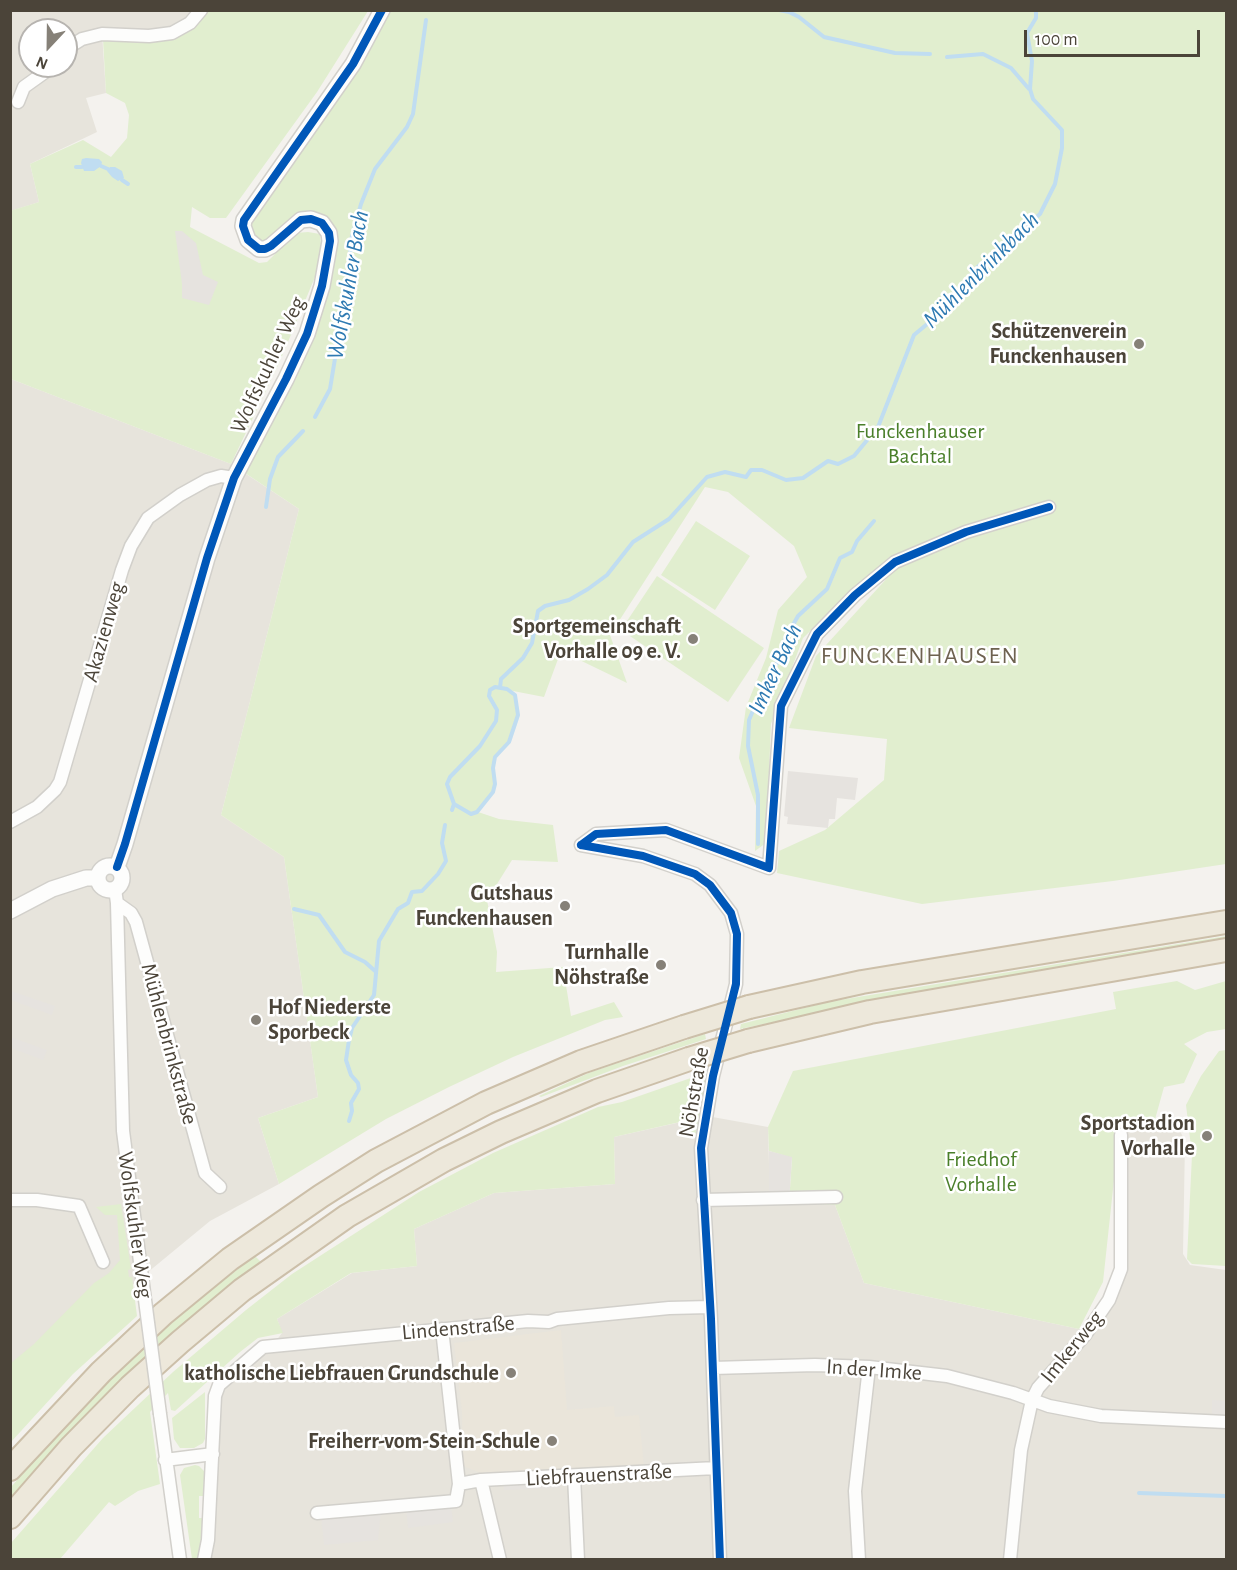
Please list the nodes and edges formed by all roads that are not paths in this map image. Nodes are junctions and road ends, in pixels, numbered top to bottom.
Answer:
1 (201, 10) edge
2 (382, 10) edge
3 (78, 42) edge
4 (37, 78) edge
5 (18, 102) dead end
6 (234, 478) junction
7 (1049, 507) dead end
8 (10, 822) edge
9 (117, 867) junction
10 (98, 878) junction
11 (116, 896) junction
12 (10, 911) edge
13 (1227, 922) edge
14 (1227, 950) edge
15 (1121, 1135) dead end
16 (220, 1187) dead end
17 (836, 1197) dead end
18 (10, 1200) edge
19 (703, 1200) junction
20 (104, 1262) dead end
21 (710, 1307) junction
22 (442, 1329) junction
23 (869, 1367) junction
24 (713, 1368) junction
25 (1032, 1400) junction
26 (1227, 1422) edge
27 (213, 1454) junction
28 (165, 1460) junction
29 (716, 1468) junction
30 (10, 1469) edge
31 (574, 1476) junction
32 (481, 1480) junction
33 (459, 1484) junction
34 (317, 1513) dead end
35 (10, 1517) edge
36 (180, 1560) edge
37 (204, 1560) edge
38 (500, 1560) edge
39 (578, 1560) edge
40 (720, 1560) edge
41 (859, 1560) edge
42 (1010, 1560) edge

1 - 3 street
2 - 6 street, Wolfskuhler Weg
4 - 5 street
6 - 8 street, Akazienweg
6 - 9 street, Wolfskuhler Weg
7 - 19 street, Nöhstraße
9 - 10 street
9 - 11 street, Wolfskuhler Weg
10 - 11 street
10 - 12 street
11 - 16 street, Mühlenbrinkstraße
11 - 28 street, Wolfskuhler Weg, bridge
13 - 30 highway, bridge
14 - 35 highway, bridge
15 - 25 street, Imkerweg
17 - 19 street
18 - 20 street
19 - 21 street, Nöhstraße
21 - 22 street, Lindenstraße
21 - 24 street, Nöhstraße
22 - 27 street, Lindenstraße
22 - 33 street
23 - 24 street, In der Imke
23 - 25 street, In der Imke
23 - 41 street
24 - 29 street, Nöhstraße
25 - 26 street, In der Imke
25 - 42 street, Imkerweg
27 - 28 street
27 - 37 street
28 - 36 street, Wolfskuhler Weg
29 - 31 street, Liebfrauenstraße
29 - 40 street, Nöhstraße
31 - 32 street, Liebfrauenstraße
31 - 39 street
32 - 33 street, Liebfrauenstraße
32 - 38 street
33 - 34 street

